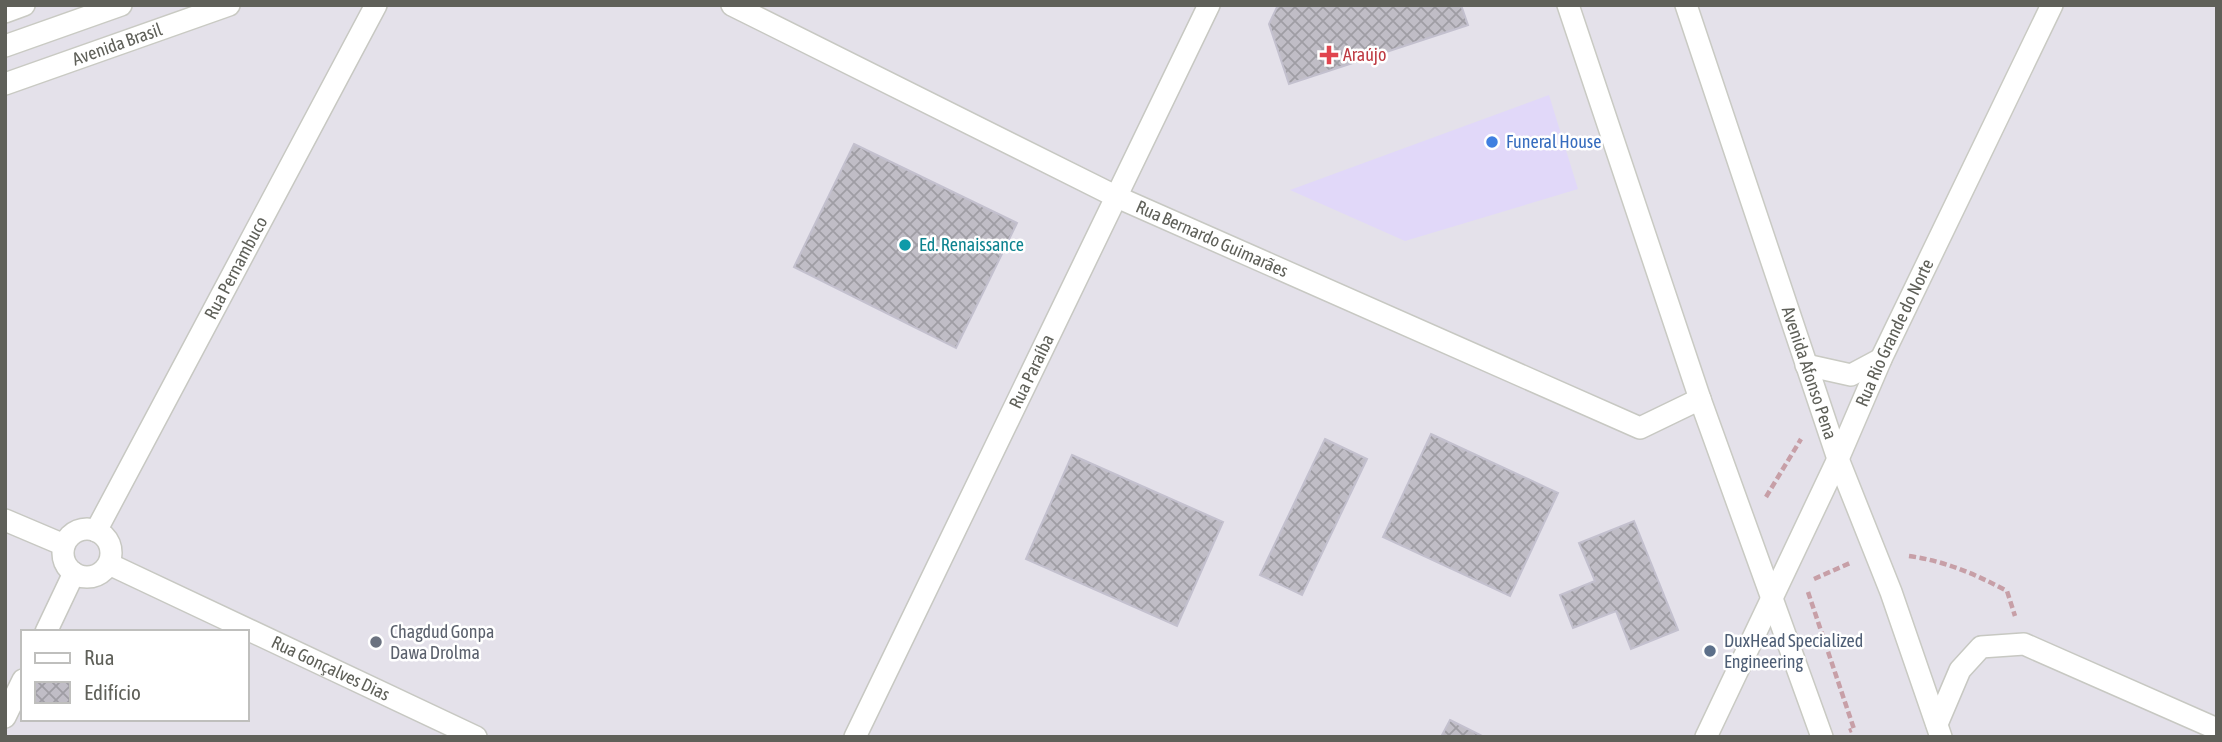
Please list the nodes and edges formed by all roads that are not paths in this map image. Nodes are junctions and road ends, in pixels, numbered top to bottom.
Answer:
1 (24, 5) edge
2 (121, 5) edge
3 (229, 5) edge
4 (376, 5) edge
5 (732, 5) edge
6 (1209, 5) edge
7 (1569, 5) edge
8 (1686, 5) edge
9 (2052, 5) edge
10 (5, 12) edge
11 (5, 46) edge
12 (5, 84) edge
13 (1117, 197) junction
14 (1881, 359) junction
15 (1805, 365) junction
16 (1700, 400) junction
17 (1838, 459) junction
18 (5, 520) edge
19 (96, 531) junction
20 (64, 545) junction
21 (109, 564) junction
22 (74, 573) junction
23 (1772, 595) junction
24 (47, 630) edge
25 (21, 684) edge
26 (5, 717) edge
27 (2217, 729) edge
28 (1939, 730) edge
29 (476, 737) edge
30 (855, 737) edge
31 (1706, 737) edge
32 (1822, 737) edge

1 - 10 street
2 - 11 street, Avenida Brasil
3 - 12 street, Avenida Brasil
4 - 19 street, Rua Pernambuco
5 - 13 street, Rua Bernardo Guimarães
6 - 13 street, Rua Paraíba
7 - 16 street
8 - 15 street, Avenida Afonso Pena
9 - 14 street, Rua Rio Grande do Norte
13 - 16 street, Rua Bernardo Guimarães
13 - 30 street, Rua Paraíba
14 - 15 street
14 - 17 street, Rua Rio Grande do Norte
15 - 17 street, Avenida Afonso Pena
16 - 23 street
17 - 23 street, Rua Rio Grande do Norte
17 - 28 street, Avenida Afonso Pena
18 - 20 street
19 - 20 street
19 - 21 street
20 - 22 street
21 - 22 street
21 - 29 street, Rua Gonçalves Dias
22 - 24 street
23 - 31 street, Rua Rio Grande do Norte
23 - 32 street
25 - 26 street
27 - 28 street

